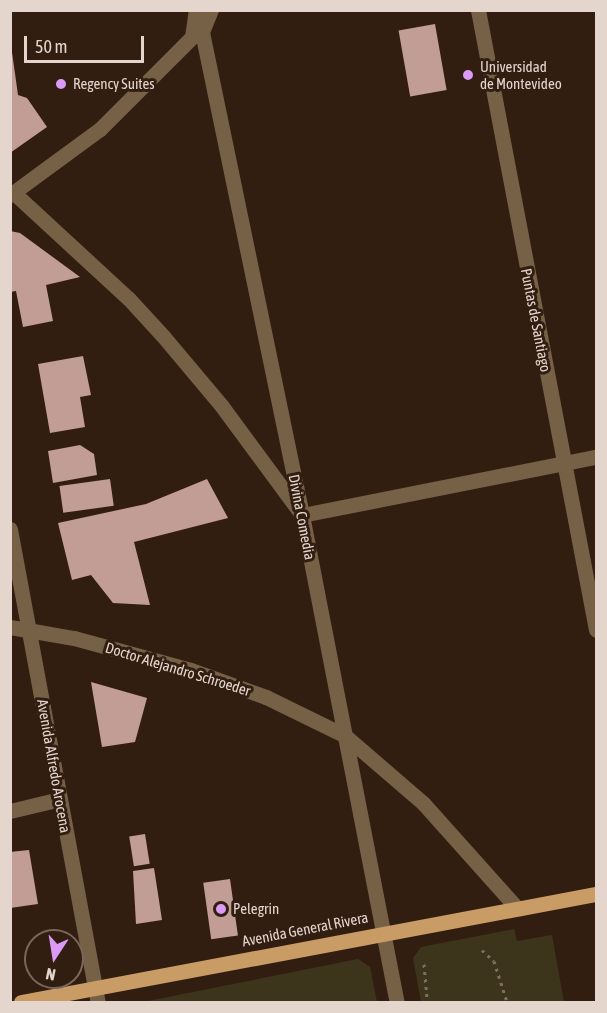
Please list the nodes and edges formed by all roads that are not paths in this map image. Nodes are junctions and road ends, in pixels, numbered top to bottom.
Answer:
1 (196, 10) edge
2 (211, 10) edge
3 (478, 10) edge
4 (197, 35) junction
5 (12, 194) edge
6 (597, 458) edge
7 (564, 463) junction
8 (302, 515) junction
9 (10, 529) edge
10 (10, 627) edge
11 (28, 627) junction
12 (597, 630) edge
13 (344, 735) junction
14 (60, 800) junction
15 (10, 811) edge
16 (597, 894) edge
17 (517, 908) junction
18 (381, 932) junction
19 (96, 995) edge
20 (21, 1002) edge
21 (397, 1002) edge

1 - 4 street, Divina Comedia
2 - 4 street
3 - 7 street, Puntas de Santiago
4 - 5 street
4 - 8 street, Divina Comedia
5 - 8 street
6 - 7 street
7 - 8 street
7 - 12 street, Puntas de Santiago
8 - 13 street, Divina Comedia
9 - 11 street, Avenida Alfredo Arocena
10 - 11 street, Doctor Alejandro Schroeder
11 - 13 street, Doctor Alejandro Schroeder
11 - 14 street, Avenida Alfredo Arocena
13 - 17 street, Doctor Alejandro Schroeder
13 - 18 street, Divina Comedia
14 - 15 street
14 - 19 street, Avenida Alfredo Arocena
16 - 17 main road, Avenida General Rivera
17 - 18 main road, Avenida General Rivera
18 - 19 main road, Avenida General Rivera
18 - 21 street, Divina Comedia
19 - 20 main road, Avenida General Rivera

